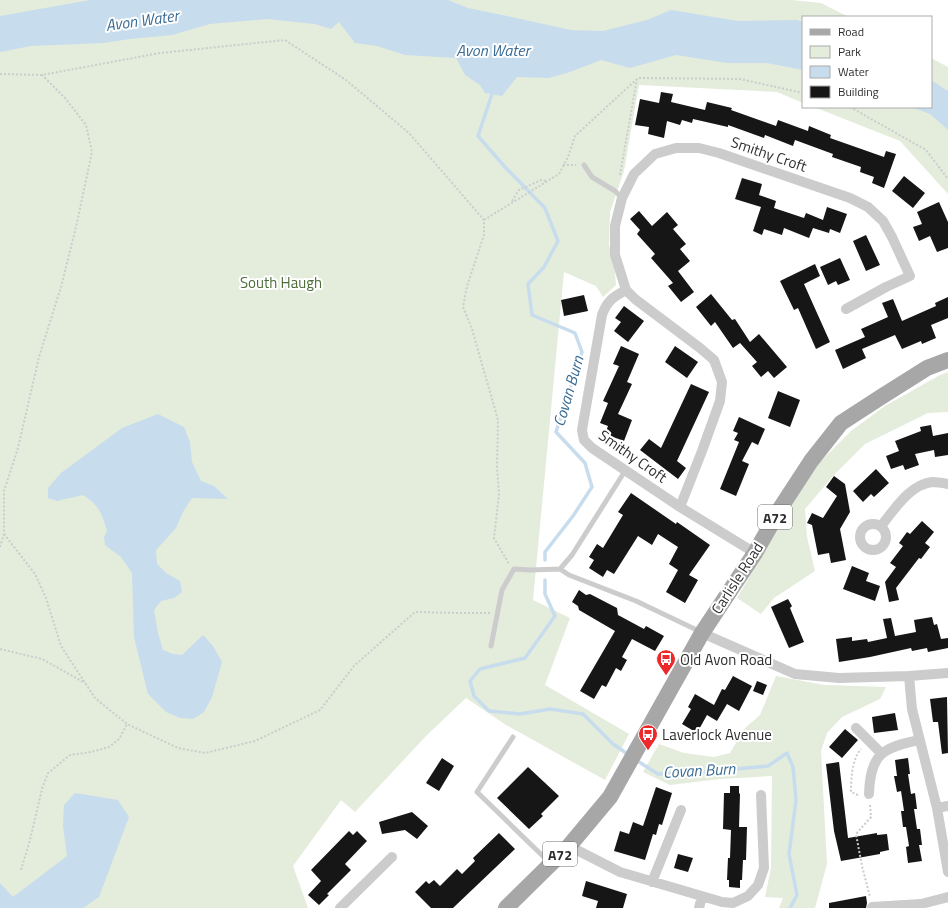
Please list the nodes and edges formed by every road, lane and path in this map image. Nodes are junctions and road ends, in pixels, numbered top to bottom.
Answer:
1 (0, 74) edge
2 (42, 75) junction
3 (638, 78) junction
4 (802, 93) edge
5 (852, 108) edge
6 (584, 165) joint
7 (563, 166) junction
8 (948, 179) edge
9 (547, 181) junction
10 (618, 194) junction
11 (512, 202) junction
12 (484, 220) junction
13 (626, 290) junction
14 (846, 308) dead end
15 (948, 360) edge
16 (625, 471) junction
17 (948, 484) edge
18 (680, 507) junction
19 (881, 526) dead end
20 (4, 534) junction
21 (0, 547) edge
22 (755, 553) junction
23 (560, 568) junction
24 (514, 569) junction
25 (498, 612) junction
26 (702, 633) junction
27 (491, 646) dead end
28 (0, 649) edge
29 (948, 673) edge
30 (909, 676) junction
31 (86, 683) junction
32 (127, 724) junction
33 (856, 728) dead end
34 (513, 737) dead end
35 (920, 740) junction
36 (870, 742) junction
37 (881, 753) junction
38 (869, 794) junction
39 (761, 795) dead end
40 (948, 806) edge
41 (936, 808) junction
42 (681, 810) dead end
43 (569, 846) junction
44 (392, 857) dead end
45 (550, 864) junction
46 (21, 870) dead end
47 (948, 872) edge
48 (652, 882) junction
49 (702, 896) junction
50 (948, 897) edge
51 (872, 907) joint
52 (340, 908) edge
53 (506, 908) edge
54 (699, 908) edge

1 - 2 path
2 - 12 path
2 - 20 path
3 - 4 path
3 - 7 path
3 - 10 path
5 - 8 path
6 - 7 path
6 - 10 lane
7 - 9 path
9 - 11 path
9 - 11 path
10 - 13 street, Smithy Croft
10 - 14 street, Smithy Croft
11 - 12 path
12 - 24 path
13 - 16 street, Smithy Croft
13 - 18 street, Smithy Croft
15 - 22 main road, Carlisle Road / A72
16 - 18 street, Smithy Croft
16 - 23 lane
17 - 19 street
18 - 22 street, Smithy Croft
20 - 21 path
20 - 31 path
22 - 26 main road, Carlisle Road / A72
23 - 24 lane
23 - 26 lane
24 - 25 lane
25 - 27 lane
25 - 32 path
26 - 30 street
26 - 43 main road, Carlisle Road / A72
28 - 31 path
29 - 30 street
30 - 35 street
31 - 32 path
32 - 46 path
33 - 36 street
34 - 45 lane
35 - 37 street
35 - 41 street
36 - 37 street
36 - 38 path
37 - 38 street
38 - 51 path
39 - 49 street
40 - 41 street
41 - 47 street
42 - 48 street
43 - 45 main road, A72
43 - 48 street
44 - 52 street
45 - 53 main road, A72
48 - 49 street
49 - 54 street
50 - 51 street

